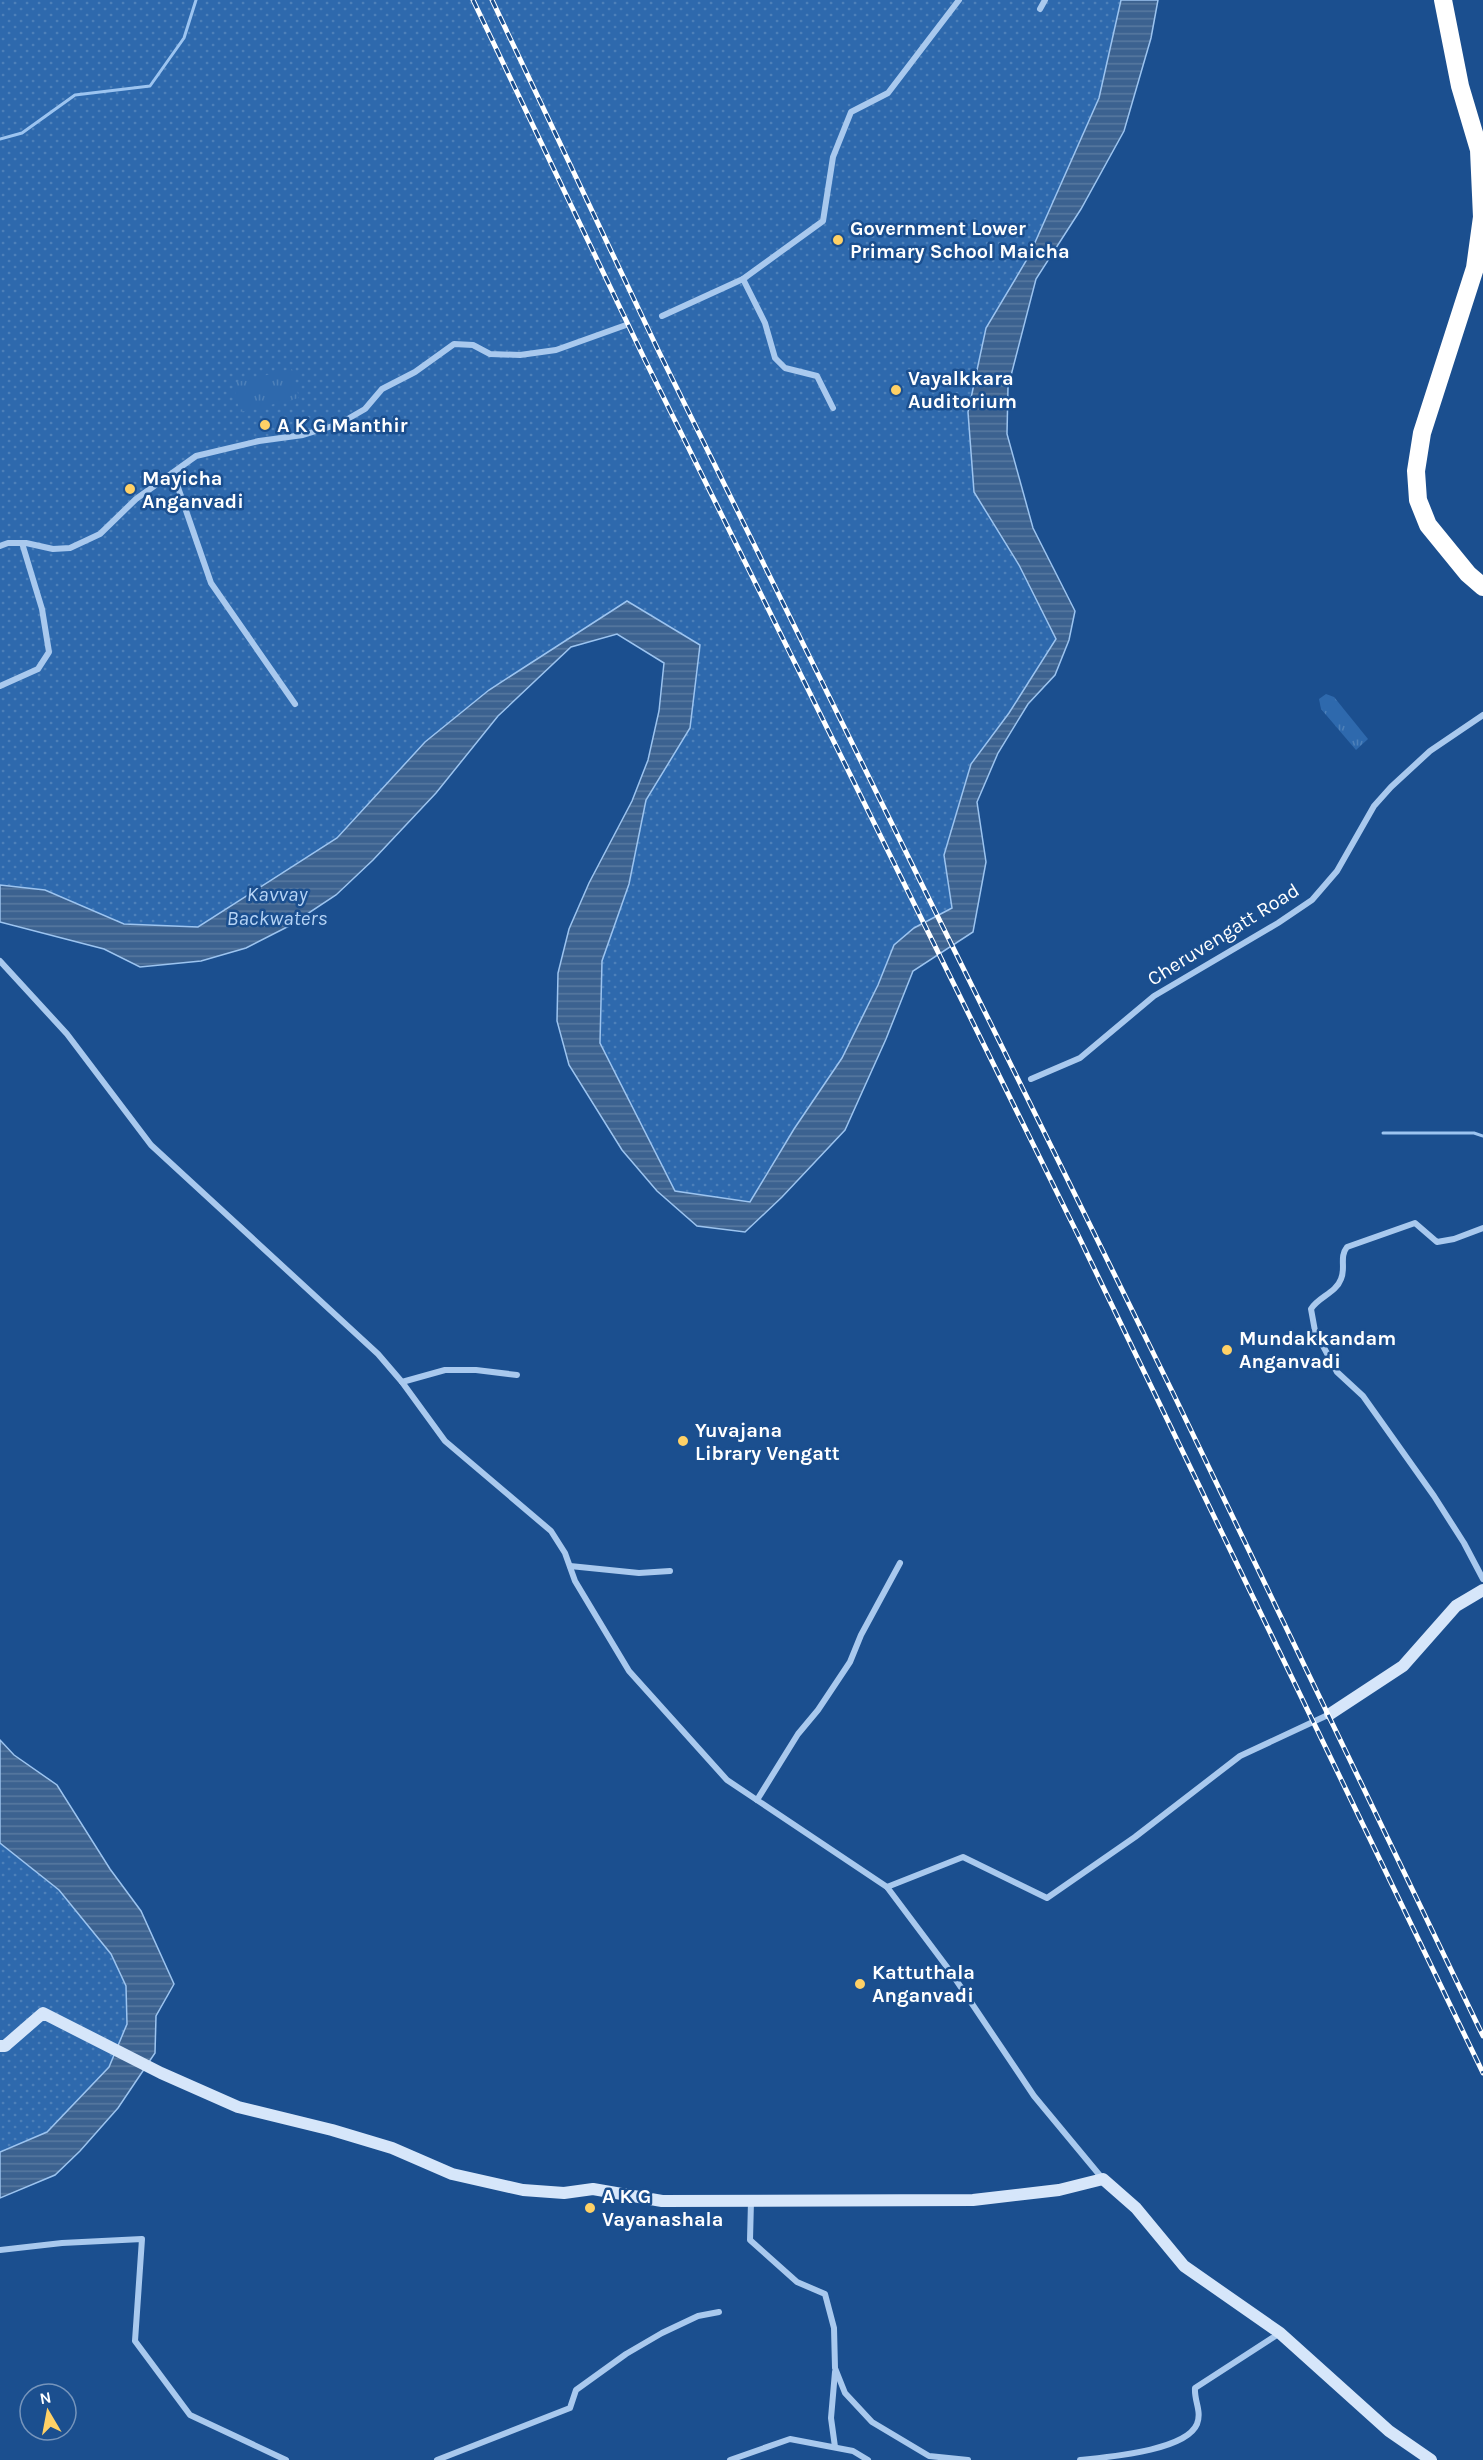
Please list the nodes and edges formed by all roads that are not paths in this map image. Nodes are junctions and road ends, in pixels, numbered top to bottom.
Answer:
1 (958, 0) edge
2 (1045, 0) edge
3 (1443, 0) edge
4 (1040, 9) dead end
5 (743, 279) junction
6 (662, 316) dead end
7 (626, 325) dead end
8 (832, 408) dead end
9 (173, 473) junction
10 (22, 543) junction
11 (0, 546) edge
12 (1483, 587) edge
13 (0, 686) edge
14 (295, 704) dead end
15 (1483, 716) edge
16 (0, 961) edge
17 (1031, 1079) dead end
18 (1483, 1228) edge
19 (517, 1375) dead end
20 (402, 1382) junction
21 (900, 1563) dead end
22 (570, 1566) junction
23 (670, 1571) dead end
24 (1483, 1579) edge
25 (1483, 1590) edge
26 (1330, 1714) joint
27 (757, 1800) junction
28 (887, 1887) junction
29 (0, 2046) edge
30 (1103, 2179) junction
31 (751, 2201) junction
32 (0, 2250) edge
33 (719, 2312) dead end
34 (1280, 2333) junction
35 (835, 2368) junction
36 (835, 2447) junction
37 (286, 2460) edge
38 (436, 2460) edge
39 (730, 2460) edge
40 (868, 2460) edge
41 (968, 2460) edge
42 (1080, 2460) edge
43 (1431, 2460) edge

1 - 5 street
2 - 4 street
3 - 12 highway
5 - 6 street
5 - 8 street
7 - 9 street
9 - 10 street
9 - 14 street
10 - 11 street
10 - 13 street
15 - 17 street, Cheruvengatt Road
16 - 20 street
18 - 24 street
19 - 20 street
20 - 22 street
21 - 27 street
22 - 23 street
22 - 27 street
25 - 26 street
26 - 28 street
27 - 28 street
28 - 30 street
29 - 31 street
30 - 31 street
30 - 34 street
31 - 35 street
32 - 37 street
33 - 38 street
34 - 42 street
34 - 43 street
35 - 36 street
35 - 41 street
36 - 39 street
36 - 40 street

